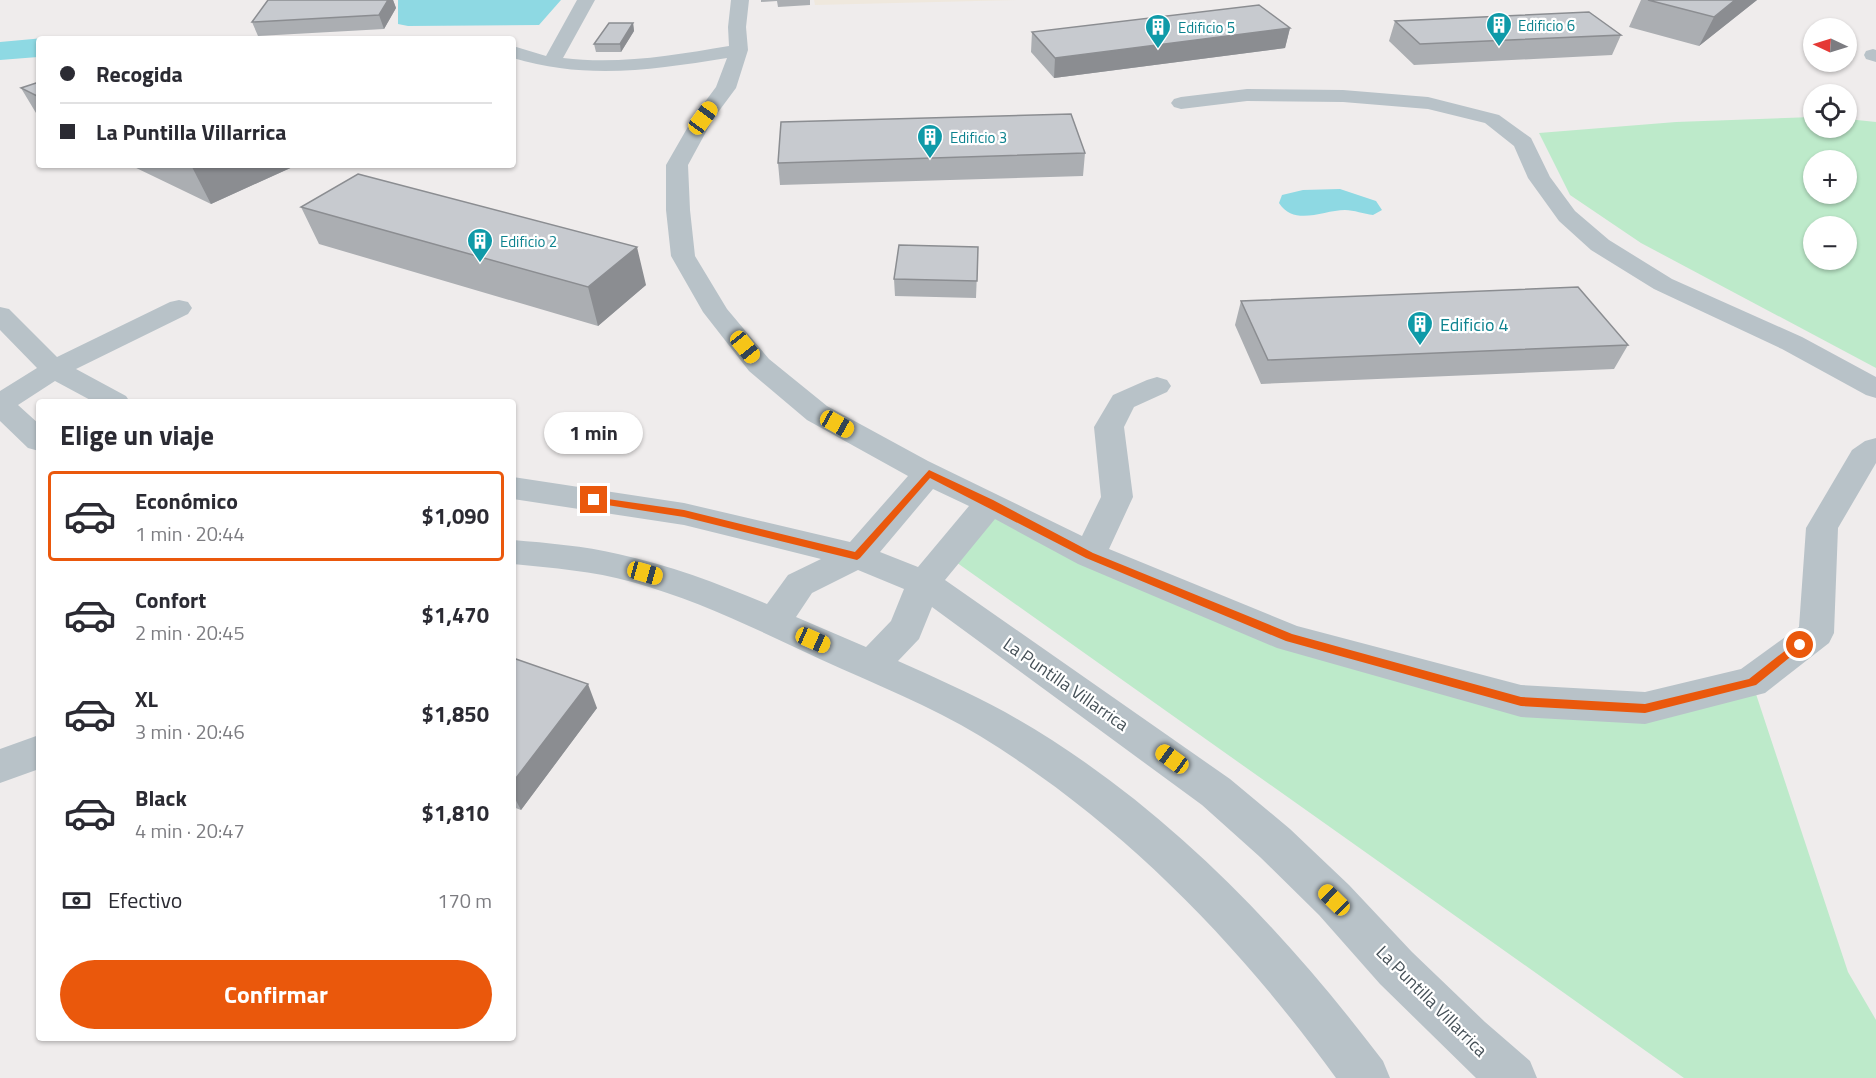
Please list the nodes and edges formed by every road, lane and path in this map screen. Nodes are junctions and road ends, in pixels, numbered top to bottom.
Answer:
1 (586, 0) edge
2 (740, 0) edge
3 (739, 50) junction
4 (516, 53) edge
5 (552, 62) junction
6 (1182, 103) dead end
7 (179, 308) dead end
8 (0, 315) edge
9 (54, 369) junction
10 (1157, 386) dead end
11 (1876, 389) edge
12 (110, 399) edge
13 (0, 405) edge
14 (36, 438) edge
15 (1876, 448) edge
16 (929, 473) junction
17 (516, 488) edge
18 (990, 503) junction
19 (516, 552) edge
20 (1090, 555) junction
21 (857, 556) junction
22 (924, 583) junction
23 (774, 622) junction
24 (871, 666) junction
25 (36, 753) edge
26 (0, 766) edge
27 (1366, 1078) edge
28 (1513, 1078) edge

1 - 5 street
2 - 3 street
3 - 5 street
3 - 16 street
4 - 5 street
6 - 11 street
7 - 9 street
8 - 9 street
9 - 12 street
9 - 13 street
10 - 20 street
13 - 14 street
15 - 20 street
16 - 18 street
16 - 21 street
17 - 21 street, La Puntilla Villarrica
18 - 20 street
18 - 22 street
19 - 23 street
21 - 22 street, La Puntilla Villarrica
21 - 23 street
22 - 24 street
22 - 28 street, La Puntilla Villarrica
23 - 24 street
24 - 27 street
25 - 26 street

